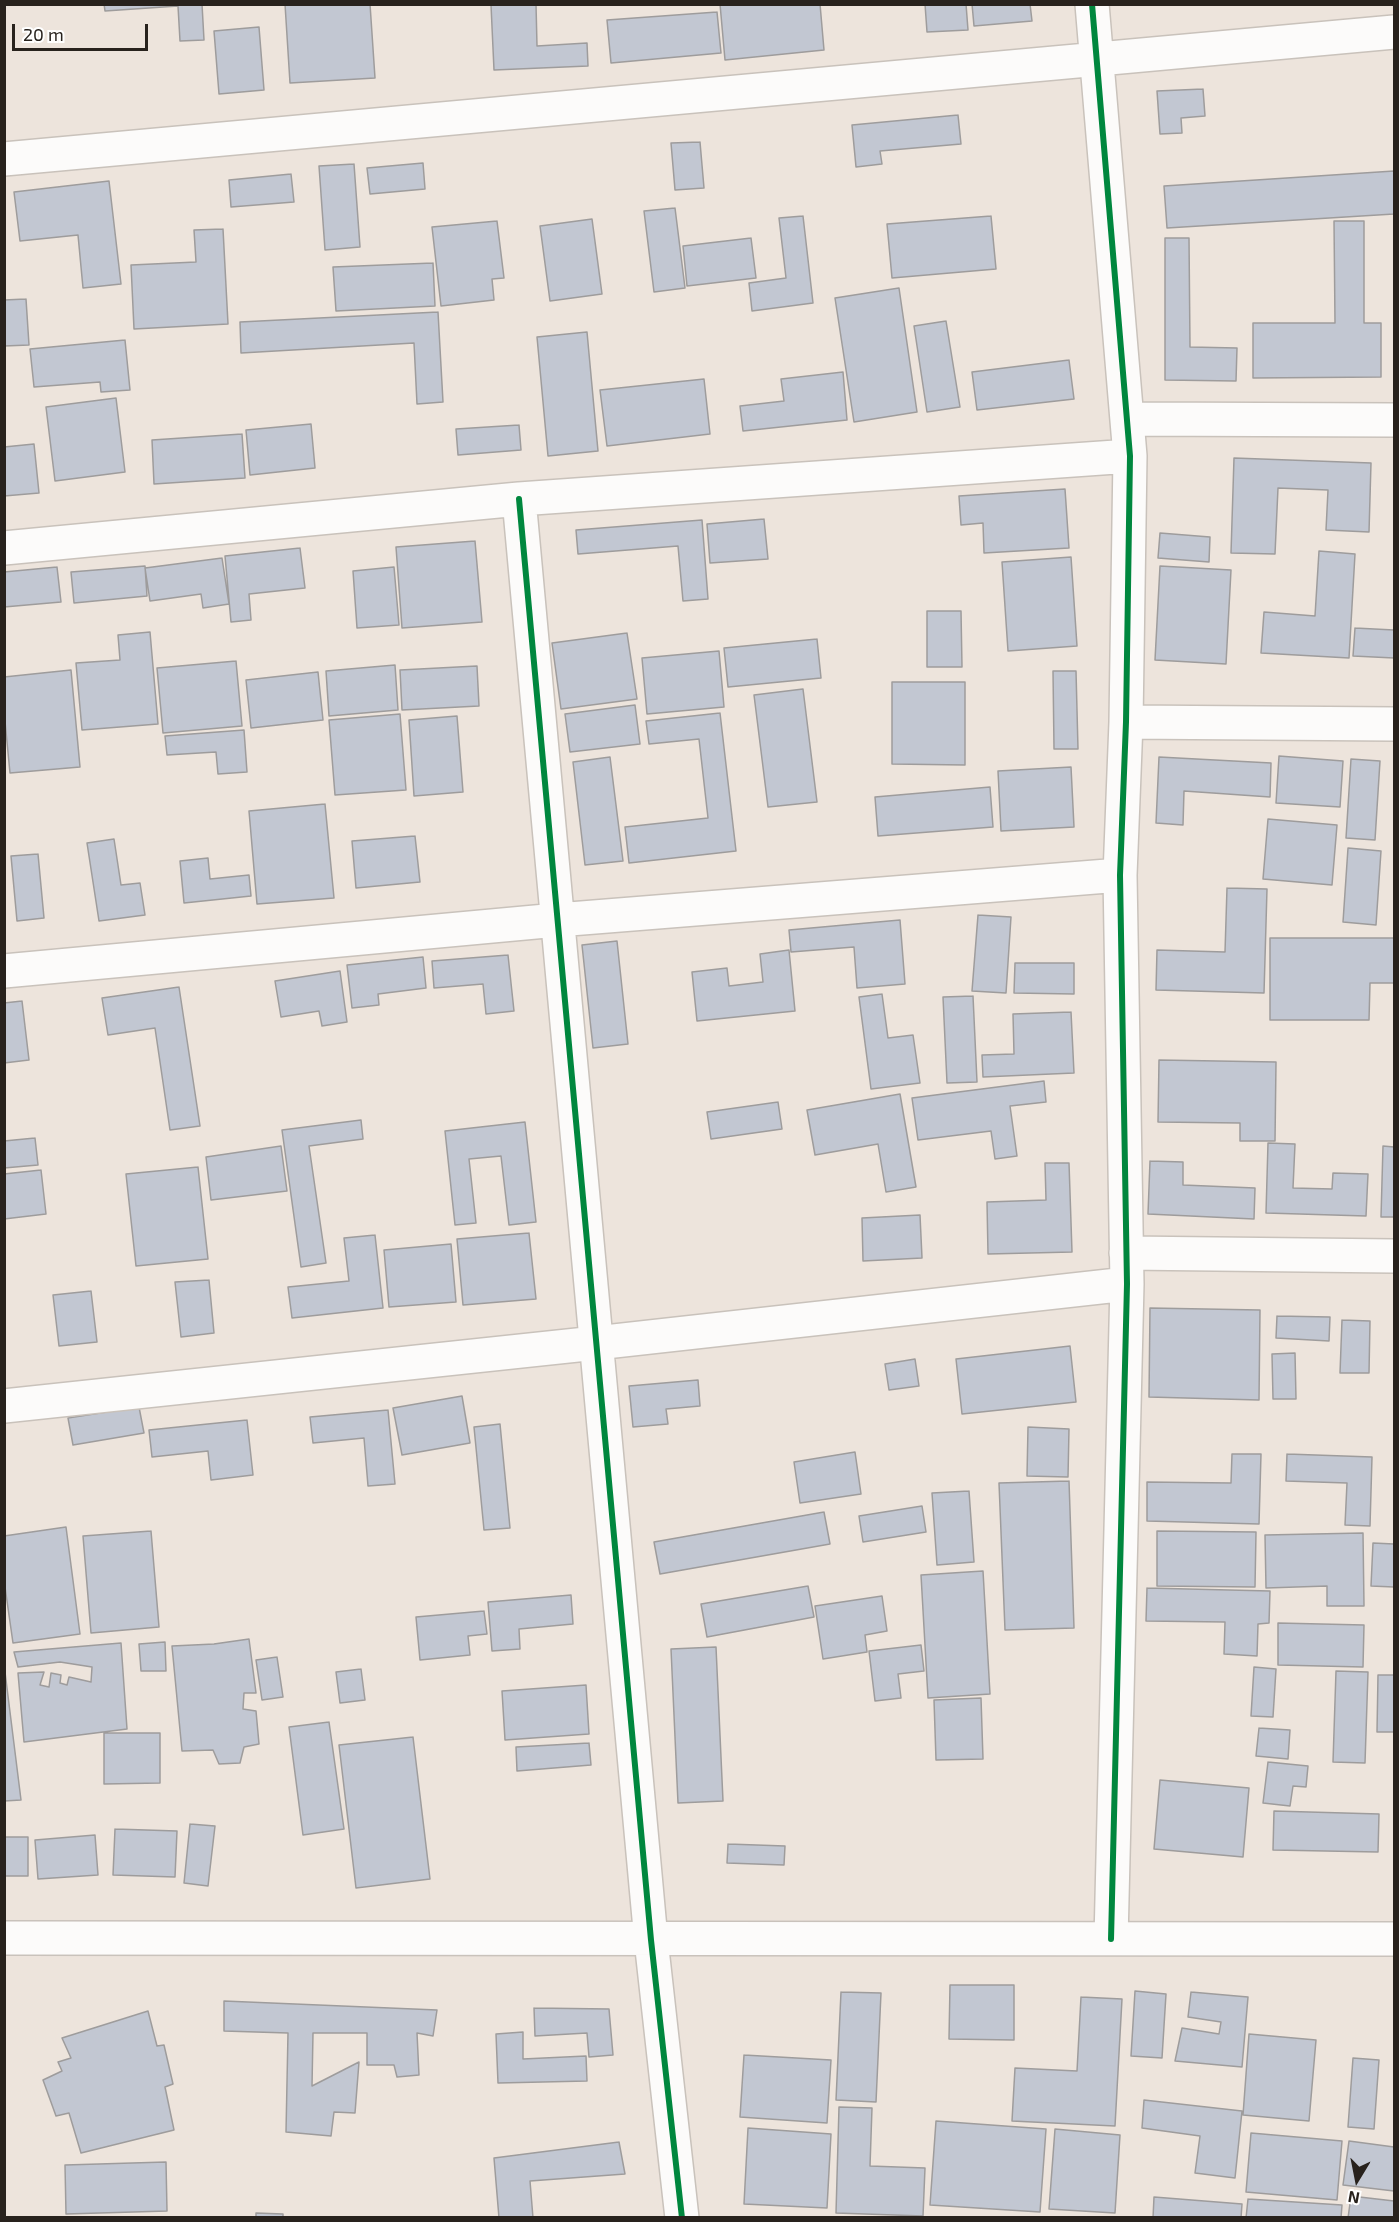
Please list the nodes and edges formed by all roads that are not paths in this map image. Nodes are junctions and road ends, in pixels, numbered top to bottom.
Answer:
1 (1092, 4) edge
2 (1395, 32) edge
3 (1097, 58) junction
4 (4, 159) edge
5 (1127, 419) junction
6 (1395, 420) edge
7 (1130, 456) junction
8 (519, 499) junction
9 (4, 548) edge
10 (1126, 722) junction
11 (1395, 724) edge
12 (1120, 875) junction
13 (557, 920) junction
14 (4, 971) edge
15 (1395, 1256) edge
16 (1127, 1268) junction
17 (596, 1343) junction
18 (4, 1406) edge
19 (4, 1938) edge
20 (1111, 1939) junction
21 (1395, 1939) edge
22 (651, 1940) junction
23 (682, 2217) edge

1 - 3 street
2 - 3 street
3 - 4 street
3 - 5 street
5 - 6 street
5 - 7 street
7 - 8 street
7 - 10 street
8 - 9 street
8 - 13 street
10 - 11 street
10 - 12 street
12 - 13 street
12 - 16 street
13 - 14 street
13 - 17 street
15 - 16 street
16 - 17 street
16 - 20 street
17 - 18 street
17 - 22 street
19 - 22 street
20 - 21 street
20 - 22 street
22 - 23 street

